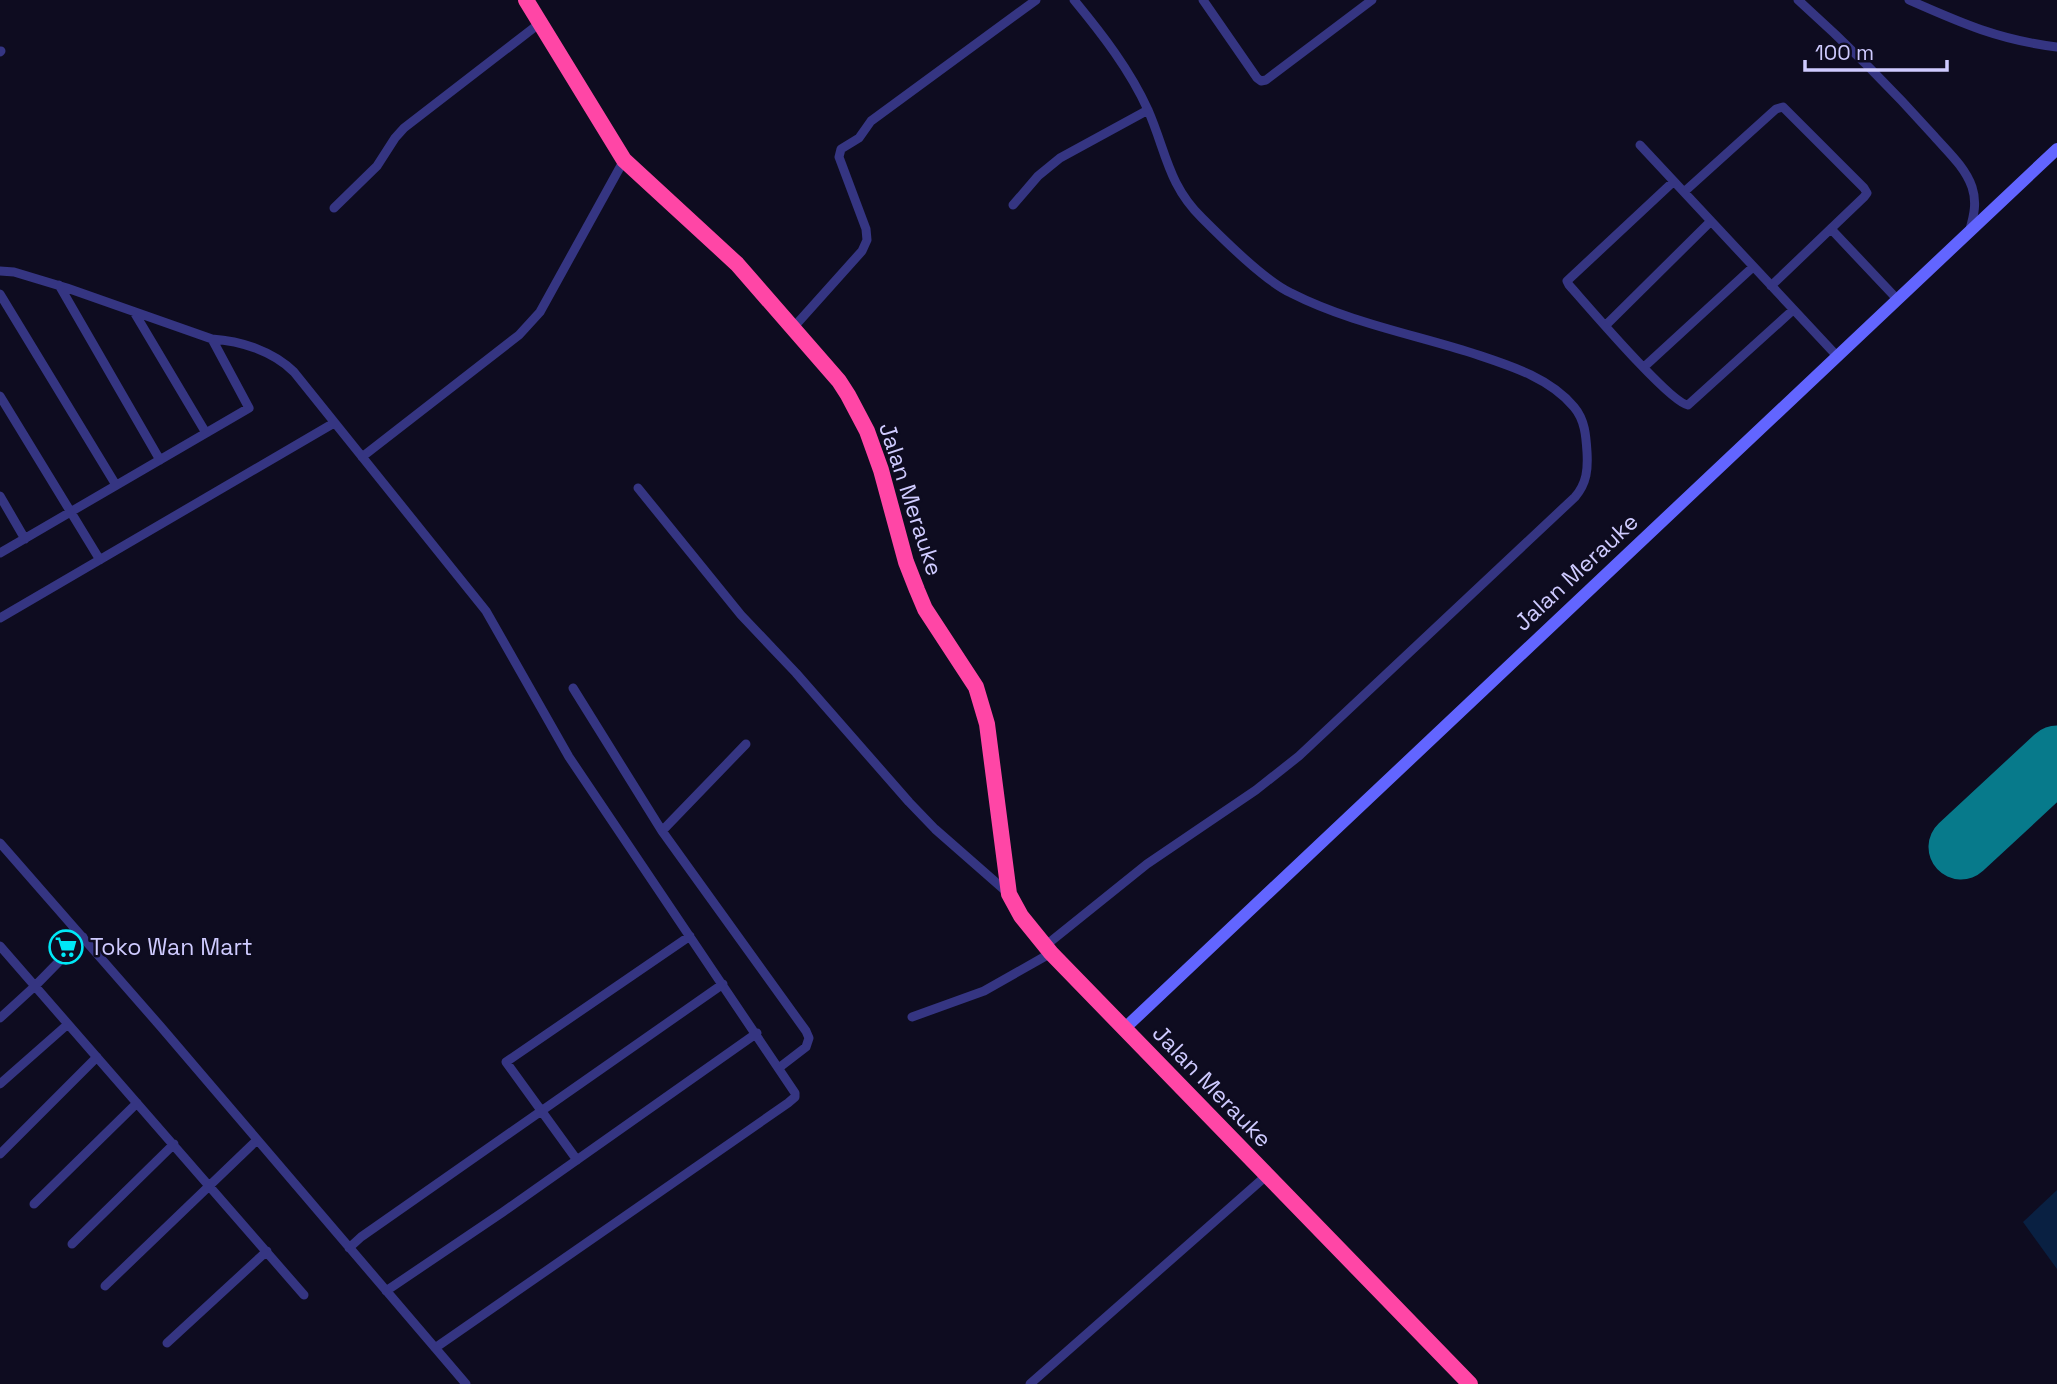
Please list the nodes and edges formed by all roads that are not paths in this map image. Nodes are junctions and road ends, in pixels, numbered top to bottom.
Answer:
1 (526, 0) edge
2 (1036, 0) edge
3 (1074, 0) edge
4 (1204, 0) edge
5 (1372, 0) edge
6 (1798, 0) edge
7 (1909, 0) edge
8 (540, 23) junction
9 (2057, 47) edge
10 (1148, 110) junction
11 (1640, 145) dead end
12 (2057, 149) edge
13 (624, 160) junction
14 (1673, 182) junction
15 (1684, 192) junction
16 (1013, 205) dead end
17 (334, 208) dead end
18 (1711, 221) junction
19 (1831, 229) junction
20 (1970, 229) junction
21 (1754, 267) junction
22 (0, 271) edge
23 (59, 285) junction
24 (1771, 286) junction
25 (0, 294) edge
26 (1896, 299) junction
27 (1793, 310) junction
28 (134, 312) junction
29 (1606, 325) junction
30 (793, 328) junction
31 (212, 339) junction
32 (1837, 356) junction
33 (1644, 367) junction
34 (0, 396) edge
35 (334, 423) junction
36 (206, 433) junction
37 (362, 457) junction
38 (160, 460) junction
39 (116, 485) junction
40 (638, 488) dead end
41 (0, 496) edge
42 (72, 511) junction
43 (25, 539) junction
44 (0, 554) edge
45 (100, 560) junction
46 (0, 618) edge
47 (573, 688) dead end
48 (746, 744) dead end
49 (662, 831) junction
50 (0, 843) edge
51 (1009, 894) junction
52 (690, 936) junction
53 (83, 937) junction
54 (1048, 949) junction
55 (2, 952) edge
56 (723, 984) junction
57 (35, 986) junction
58 (912, 1017) dead end
59 (0, 1018) edge
60 (68, 1024) junction
61 (1125, 1028) junction
62 (757, 1033) junction
63 (97, 1057) junction
64 (780, 1067) junction
65 (0, 1084) edge
66 (137, 1102) junction
67 (542, 1111) junction
68 (257, 1140) junction
69 (174, 1144) junction
70 (0, 1154) edge
71 (577, 1160) junction
72 (1266, 1176) junction
73 (209, 1185) junction
74 (34, 1204) dead end
75 (72, 1244) dead end
76 (349, 1248) junction
77 (267, 1251) junction
78 (105, 1286) dead end
79 (386, 1291) junction
80 (304, 1295) dead end
81 (167, 1343) dead end
82 (435, 1348) junction
83 (466, 1384) edge
84 (1030, 1384) edge
85 (1470, 1384) edge

1 - 8 highway, Jalan Merauke
2 - 30 street
3 - 10 street
4 - 5 street
6 - 20 street
7 - 9 street
8 - 13 highway, Jalan Merauke
8 - 17 street
10 - 16 street
10 - 54 street
11 - 14 street
12 - 20 street, Jalan Merauke
13 - 30 highway, Jalan Merauke
13 - 37 street
14 - 15 street
14 - 29 street
15 - 18 street
15 - 19 street
18 - 21 street
18 - 29 street
19 - 24 street
19 - 26 street
20 - 26 street, Jalan Merauke
21 - 24 street
21 - 33 street
22 - 23 street
23 - 28 street
23 - 38 street
24 - 27 street
25 - 39 street
26 - 32 street, Jalan Merauke
27 - 32 street
27 - 33 street
28 - 31 street
28 - 36 street
29 - 33 street
30 - 51 highway, Jalan Merauke
31 - 35 street
31 - 36 street
32 - 61 street, Jalan Merauke
34 - 42 street
35 - 37 street
35 - 45 street
36 - 38 street
37 - 52 street
38 - 39 street
39 - 42 street
40 - 51 street
41 - 43 street
42 - 43 street
42 - 45 street
43 - 44 street
45 - 46 street
47 - 49 street
48 - 49 street
49 - 64 street
50 - 53 street
51 - 54 highway, Jalan Merauke
52 - 56 street
52 - 67 street
53 - 57 street
53 - 68 street
54 - 58 street
54 - 61 highway, Jalan Merauke
55 - 57 street
56 - 62 street
56 - 67 street
57 - 59 street
57 - 60 street
60 - 63 street
60 - 65 street
61 - 72 highway, Jalan Merauke
62 - 64 street
62 - 71 street
63 - 66 street
63 - 70 street
64 - 82 street
66 - 69 street
66 - 74 street
67 - 71 street
67 - 76 street
68 - 73 street
68 - 76 street
69 - 73 street
69 - 75 street
71 - 79 street
72 - 84 street
72 - 85 highway, Jalan Merauke
73 - 77 street
73 - 78 street
76 - 79 street
77 - 80 street
77 - 81 street
79 - 82 street
82 - 83 street

